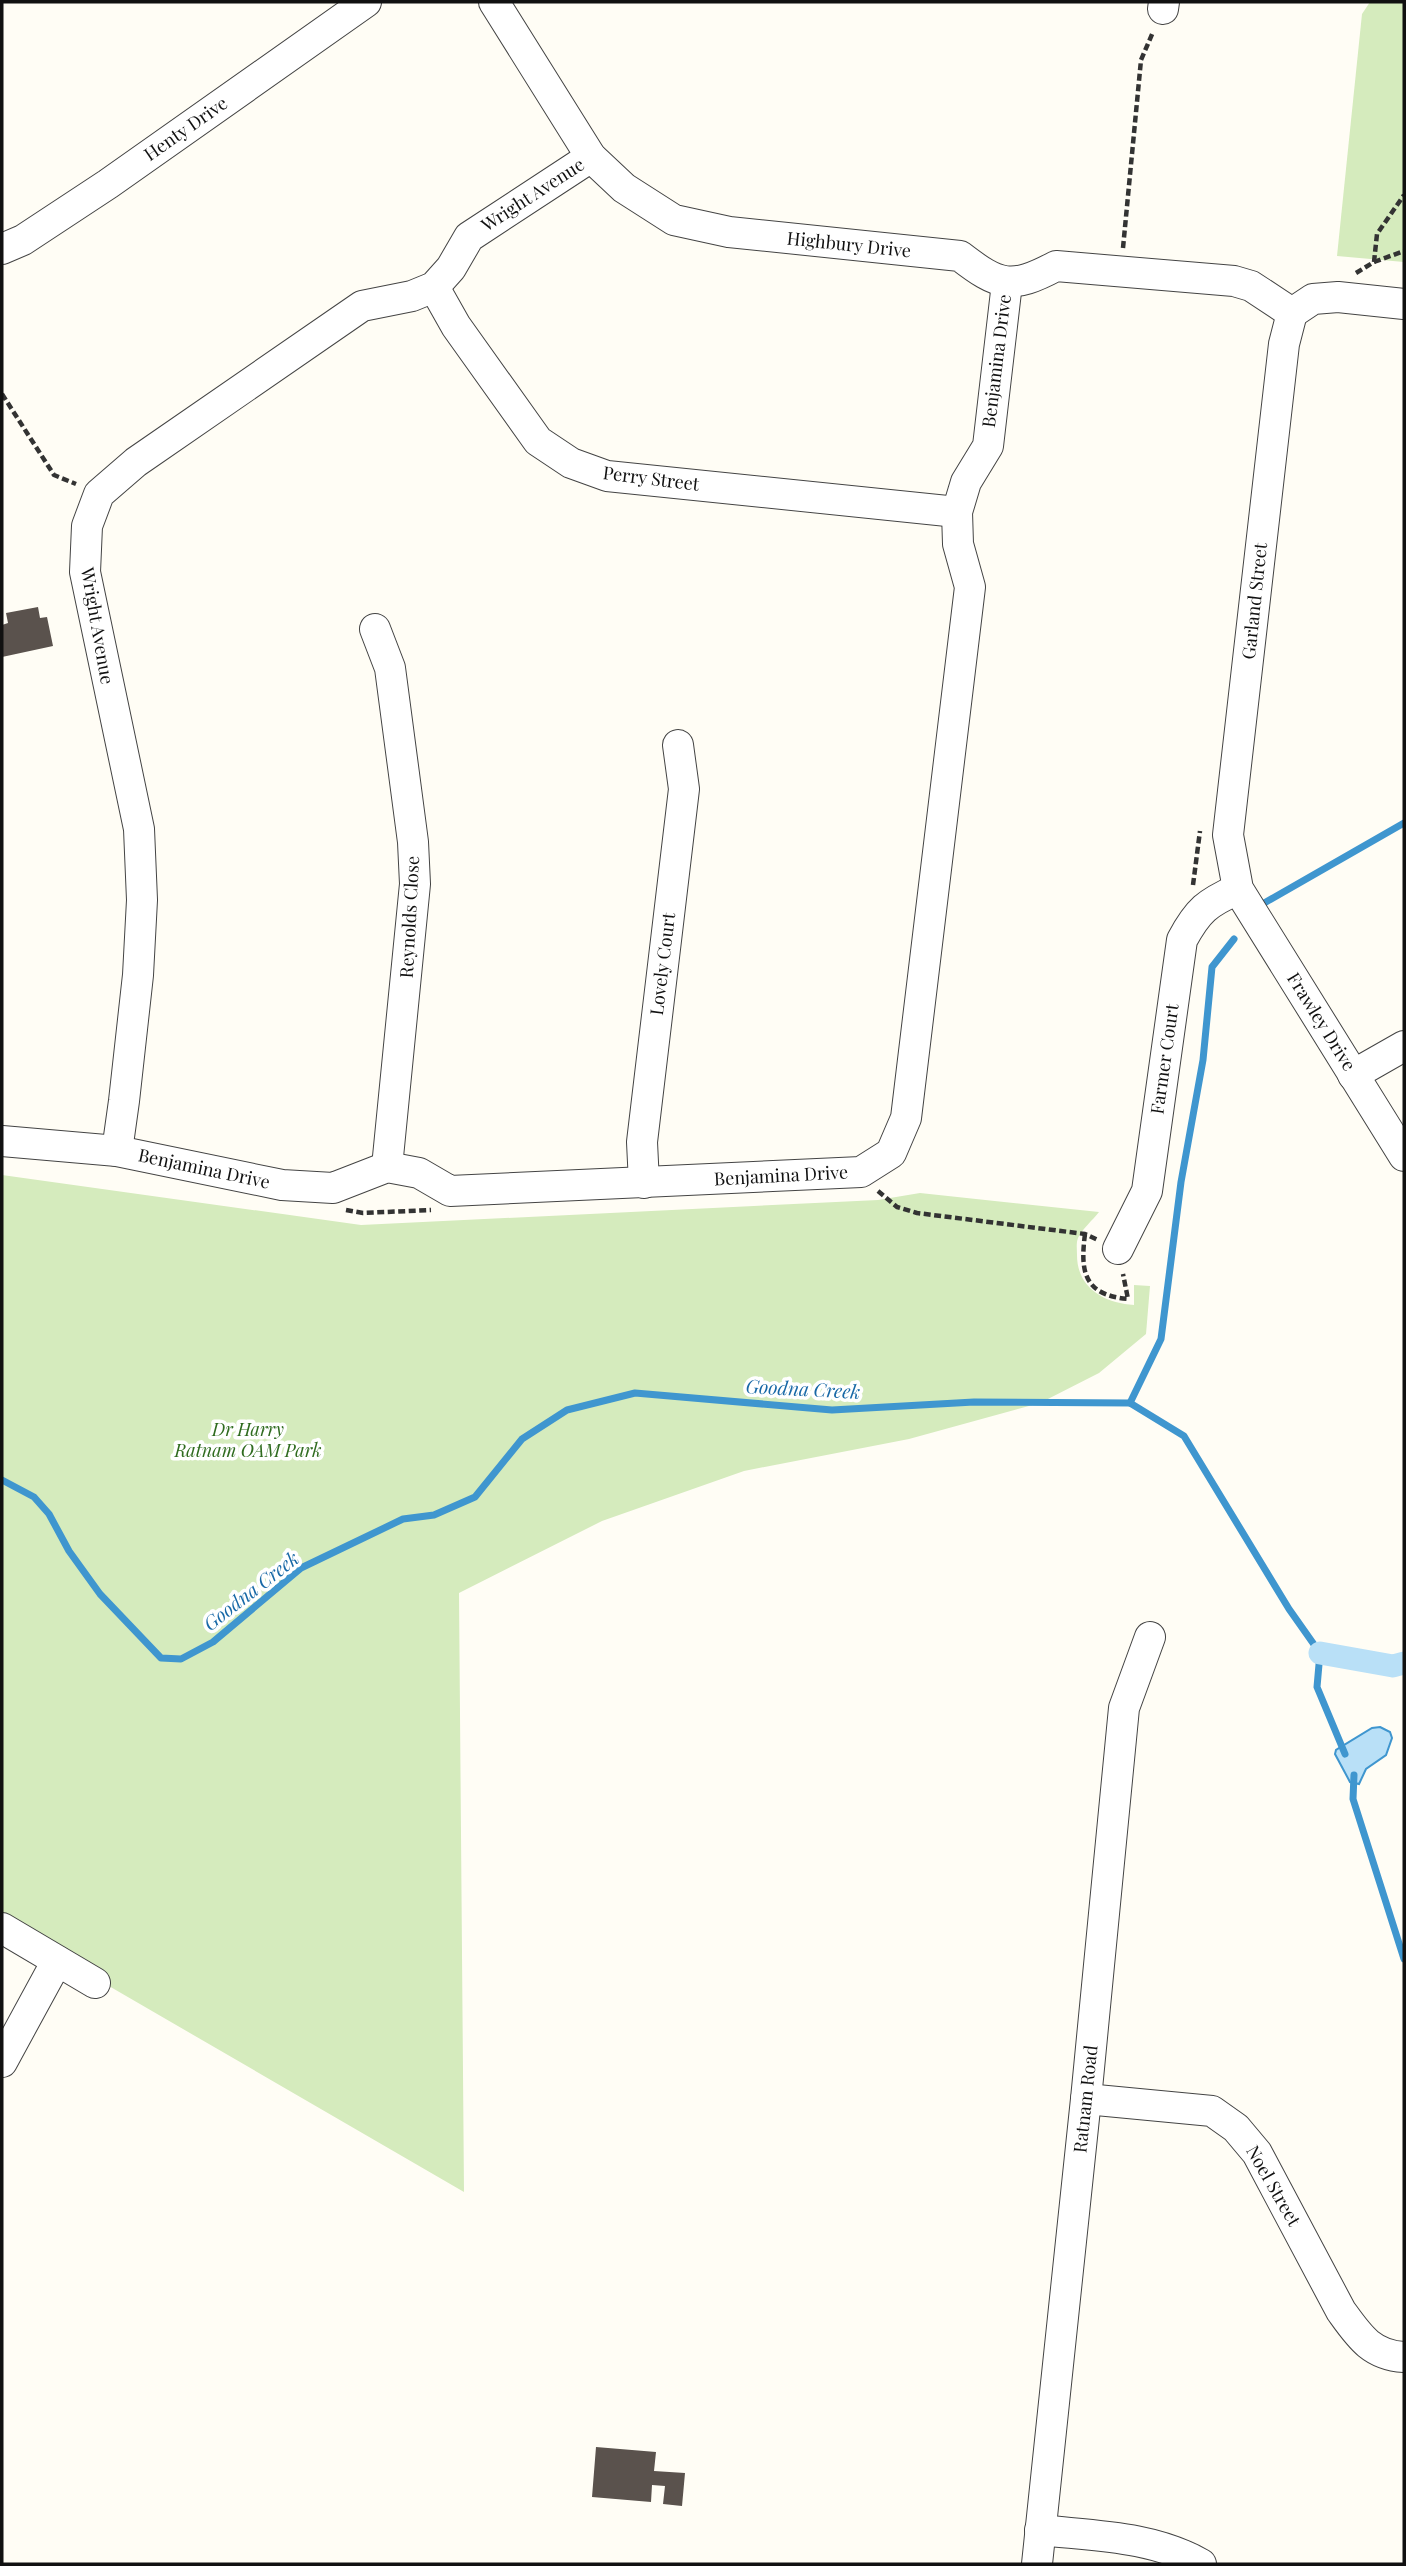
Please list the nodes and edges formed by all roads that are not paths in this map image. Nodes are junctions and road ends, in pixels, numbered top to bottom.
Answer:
1 (366, 2) edge
2 (494, 2) edge
3 (592, 157) junction
4 (2, 249) edge
5 (1007, 283) junction
6 (434, 287) junction
7 (1404, 304) edge
8 (1292, 313) junction
9 (957, 512) junction
10 (375, 629) dead end
11 (678, 745) dead end
12 (1238, 888) junction
13 (1404, 1046) edge
14 (1353, 1075) junction
15 (2, 1141) edge
16 (117, 1151) junction
17 (1404, 1156) edge
18 (387, 1167) junction
19 (644, 1183) junction
20 (1118, 1249) road end
21 (1150, 1637) dead end
22 (2, 1928) edge
23 (58, 1961) junction
24 (95, 1983) dead end
25 (2, 2062) edge
26 (1087, 2099) junction
27 (1404, 2357) edge
28 (1040, 2530) junction
29 (1037, 2564) edge
30 (1201, 2564) edge

1 - 4 street, Henty Drive
2 - 3 street, Highbury Drive
3 - 5 street, Highbury Drive
3 - 6 street, Wright Avenue
5 - 8 street
5 - 9 street, Benjamina Drive
6 - 9 street, Perry Street
6 - 16 street, Wright Avenue
7 - 8 street
8 - 12 street, Garland Street
9 - 19 street, Benjamina Drive
10 - 18 street, Reynolds Close
11 - 19 street, Lovely Court
12 - 14 street, Frawley Drive
12 - 20 street, Farmer Court
13 - 14 street
14 - 17 street, Frawley Drive
15 - 16 street, Benjamina Drive
16 - 18 street, Benjamina Drive
18 - 19 street, Benjamina Drive
21 - 26 street, Ratnam Road
22 - 23 street
23 - 24 street
23 - 25 street
26 - 27 street, Noel Street
26 - 28 street, Ratnam Road
28 - 29 street, Ratnam Road
28 - 30 street

